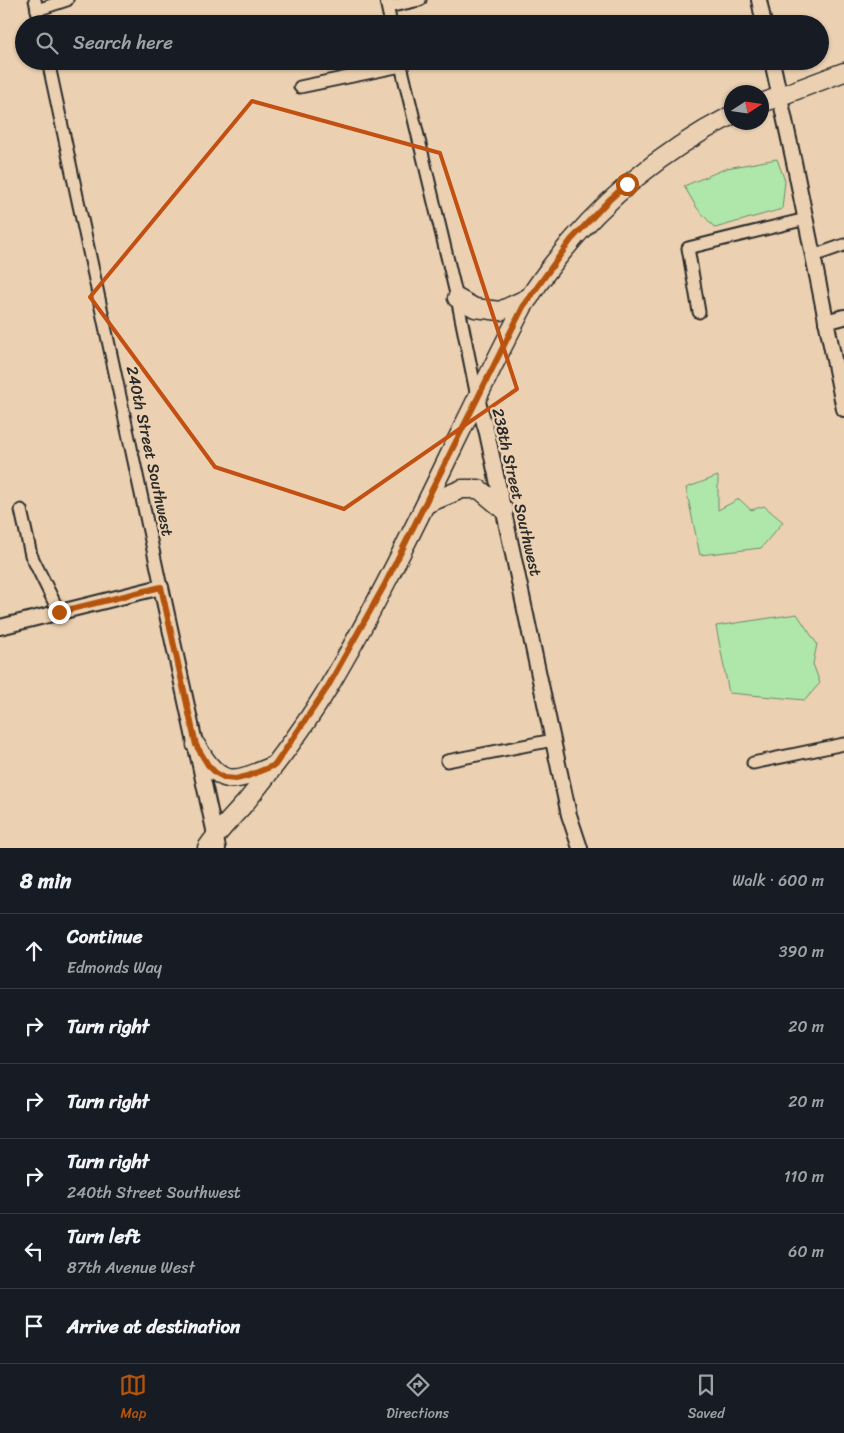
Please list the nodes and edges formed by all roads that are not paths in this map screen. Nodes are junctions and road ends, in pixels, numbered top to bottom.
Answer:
1 (68, 0) edge
2 (420, 0) edge
3 (759, 0) edge
4 (387, 3) edge
5 (36, 5) edge
6 (762, 15) edge
7 (50, 70) edge
8 (375, 70) edge
9 (401, 70) edge
10 (774, 70) edge
11 (844, 72) edge
12 (300, 88) dead end
13 (780, 96) junction
14 (769, 100) edge
15 (724, 119) edge
16 (806, 219) junction
17 (844, 245) edge
18 (813, 256) junction
19 (530, 297) junction
20 (457, 298) junction
21 (699, 312) dead end
22 (844, 317) edge
23 (826, 322) junction
24 (478, 399) junction
25 (844, 409) edge
26 (426, 504) junction
27 (20, 510) dead end
28 (504, 510) junction
29 (161, 587) junction
30 (59, 612) junction
31 (0, 627) edge
32 (553, 740) junction
33 (844, 744) edge
34 (196, 745) junction
35 (448, 761) dead end
36 (754, 763) dead end
37 (275, 765) junction
38 (569, 815) junction
39 (213, 844) edge
40 (201, 848) edge
41 (573, 848) edge
42 (580, 848) edge

1 - 5 street
2 - 4 street
3 - 6 street
7 - 29 street, 240th Street Southwest
8 - 12 street
9 - 20 street, 238th Street Southwest
10 - 13 street
11 - 13 main road
13 - 14 main road
13 - 16 street
15 - 19 main road
16 - 18 street
16 - 21 street
17 - 18 street
18 - 23 street
19 - 20 main road
19 - 24 main road
20 - 24 street, 238th Street Southwest
22 - 23 street
23 - 25 street
24 - 26 main road
24 - 28 street, 238th Street Southwest
26 - 28 main road
26 - 37 main road
27 - 30 street
28 - 32 street, 238th Street Southwest
29 - 30 street
29 - 34 street, 240th Street Southwest
30 - 31 street
32 - 35 street
32 - 38 street, 238th Street Southwest
33 - 36 street
34 - 37 main road
34 - 39 street, 240th Street Southwest
37 - 39 main road
38 - 41 street, 238th Street Southwest
38 - 42 street, 238th Street Southwest
39 - 40 main road

